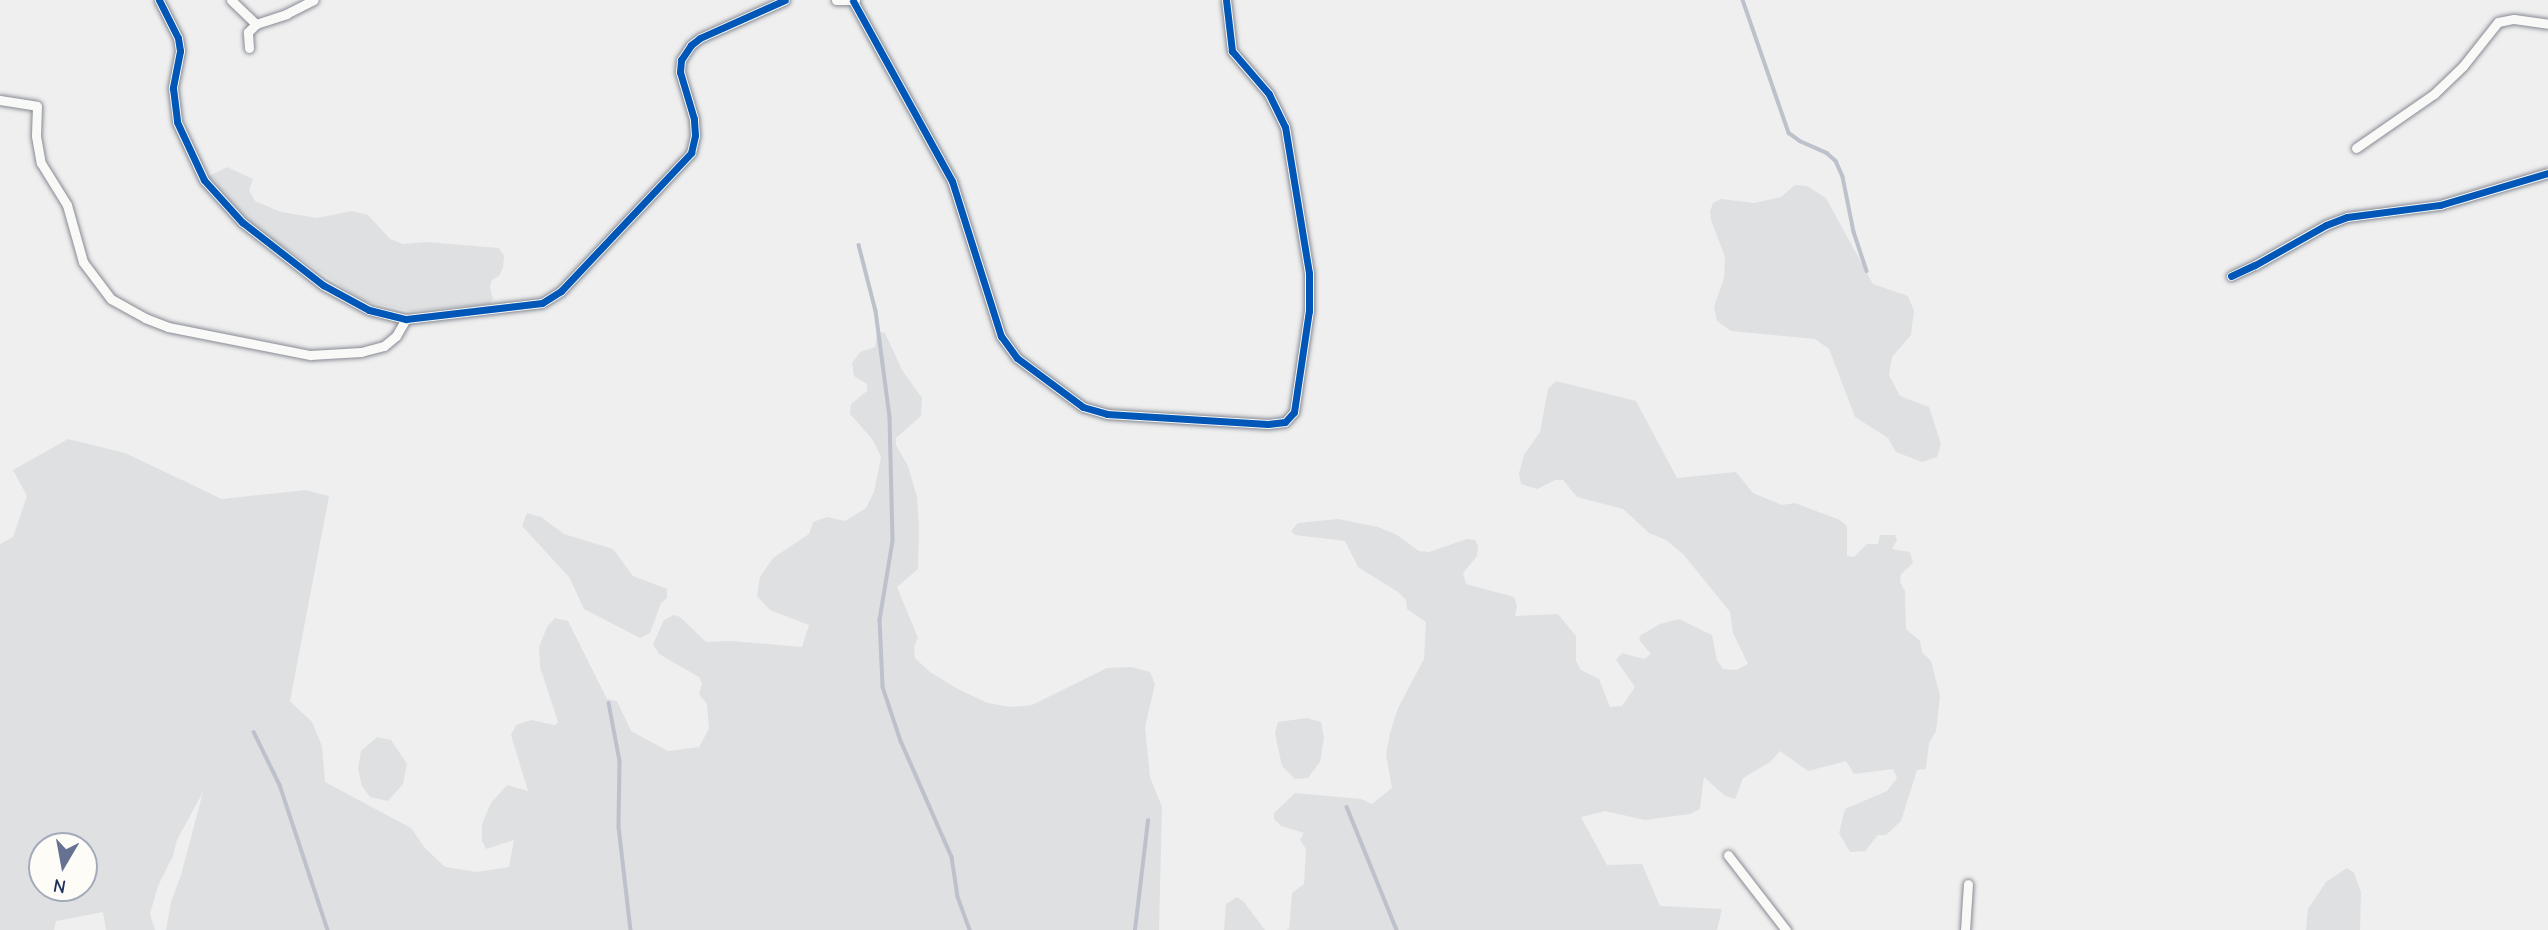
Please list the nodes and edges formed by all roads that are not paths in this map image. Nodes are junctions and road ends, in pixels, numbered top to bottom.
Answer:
1 (159, 0) edge
2 (231, 0) edge
3 (314, 0) edge
4 (785, 0) edge
5 (836, 0) edge
6 (1226, 0) edge
7 (854, 1) edge
8 (256, 24) junction
9 (2548, 24) edge
10 (249, 48) dead end
11 (0, 100) edge
12 (2356, 148) dead end
13 (2548, 173) edge
14 (2231, 276) dead end
15 (406, 319) junction
16 (1728, 855) dead end
17 (1968, 884) dead end
18 (1786, 930) edge
19 (1965, 930) edge

1 - 15 street
2 - 8 street
3 - 8 street
4 - 15 street
5 - 7 street
6 - 7 street
8 - 10 street
9 - 12 street
11 - 15 street
13 - 14 street
16 - 18 street
17 - 19 street

